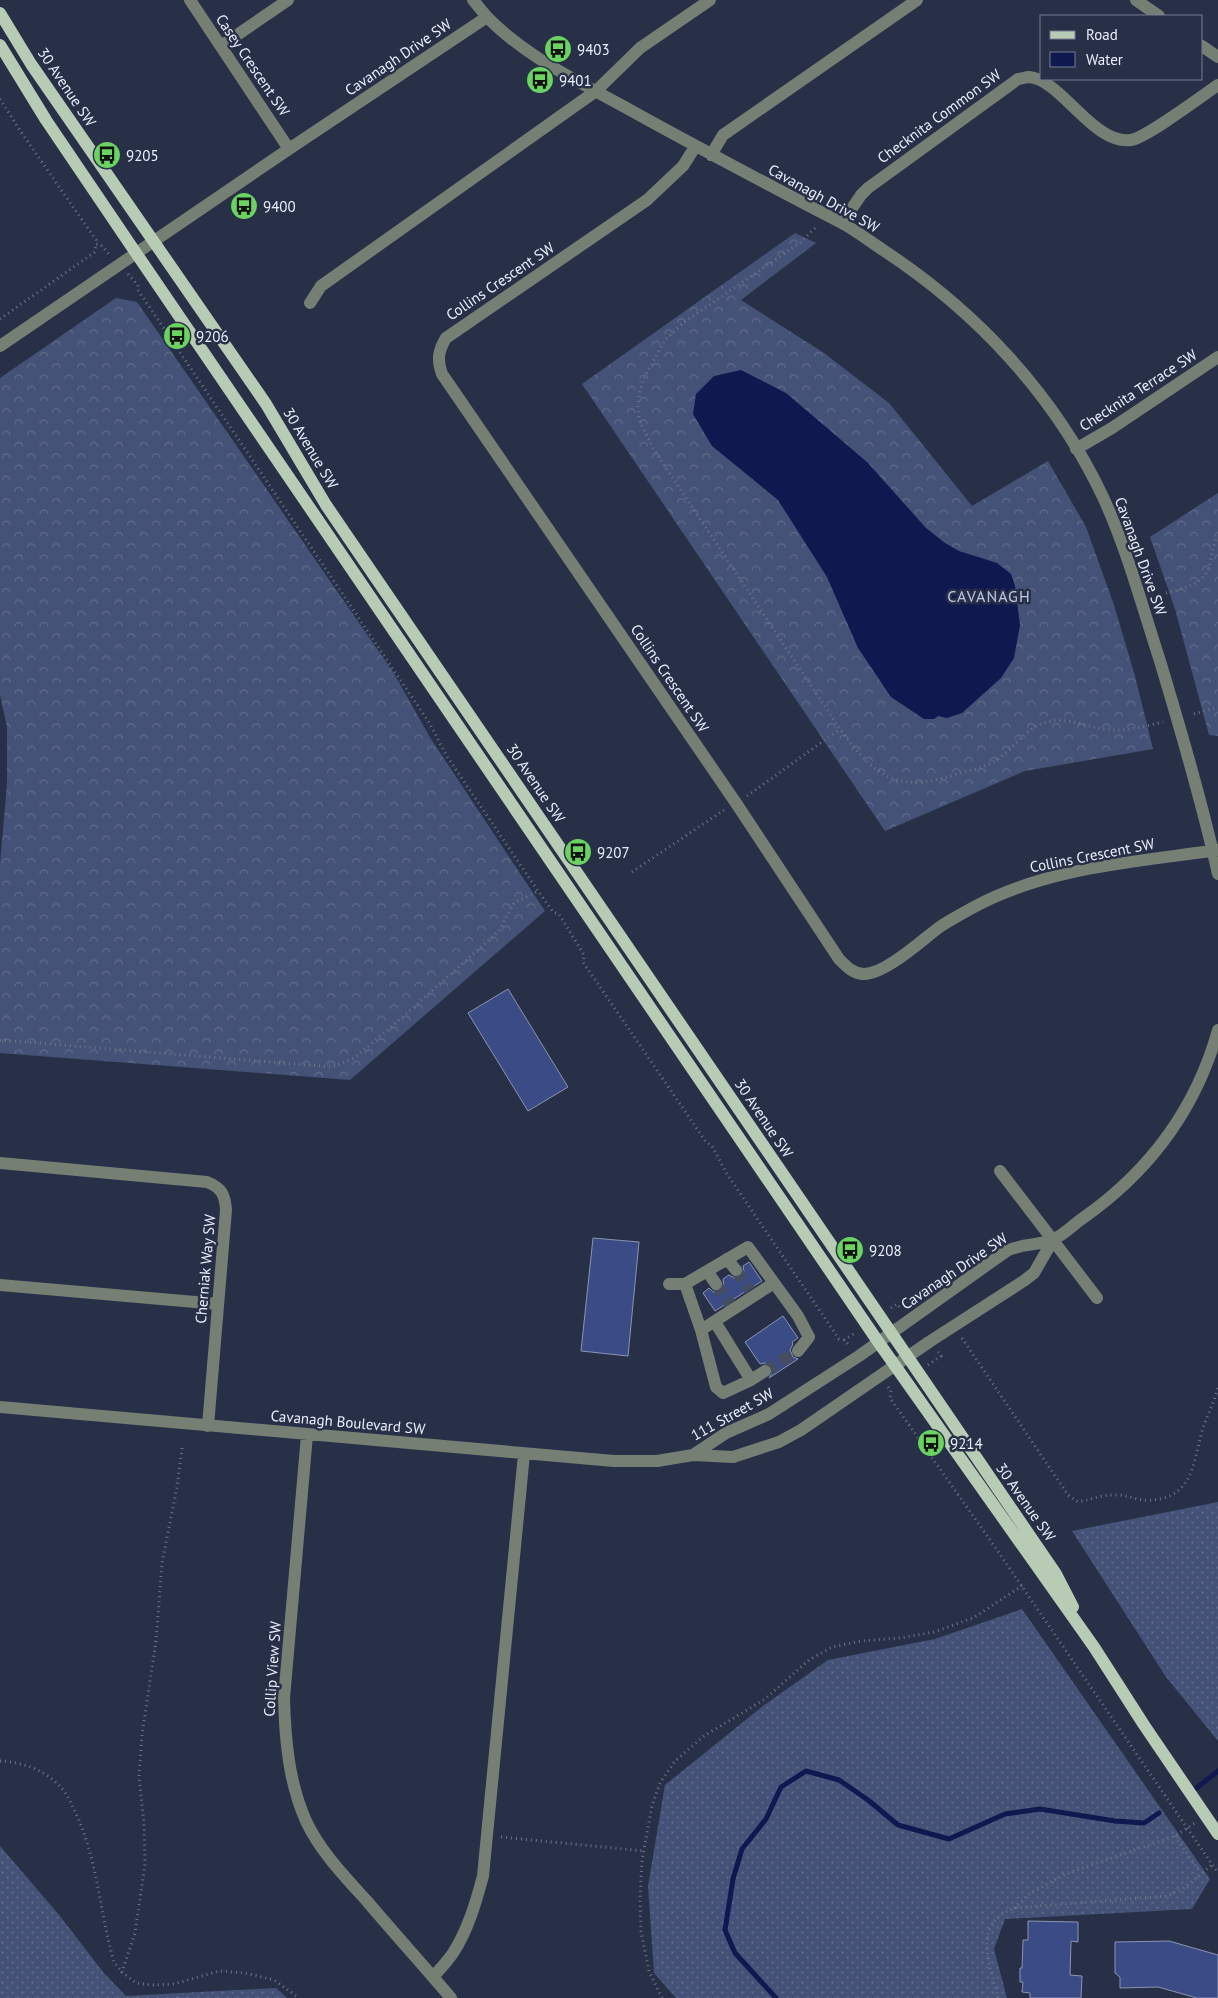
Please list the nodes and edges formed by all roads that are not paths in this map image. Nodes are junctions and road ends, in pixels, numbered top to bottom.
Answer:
1 (190, 0) edge
2 (288, 0) edge
3 (473, 0) edge
4 (710, 0) edge
5 (917, 0) edge
6 (1136, 0) edge
7 (0, 13) edge
8 (1158, 15) edge
9 (487, 17) junction
10 (0, 45) edge
11 (221, 46) junction
12 (1203, 47) edge
13 (1218, 57) edge
14 (1218, 85) edge
15 (596, 91) junction
16 (695, 146) junction
17 (289, 149) junction
18 (712, 155) junction
19 (842, 223) junction
20 (153, 242) junction
21 (136, 253) junction
22 (310, 303) dead end
23 (0, 346) edge
24 (1218, 357) edge
25 (1076, 449) junction
26 (1215, 850) edge
27 (1218, 874) edge
28 (1218, 1030) edge
29 (0, 1163) edge
30 (1000, 1171) dead end
31 (1053, 1240) junction
32 (727, 1260) junction
33 (736, 1270) tunnel mouth
34 (707, 1271) junction
35 (774, 1283) junction
36 (670, 1284) dead end
37 (685, 1284) junction
38 (716, 1284) tunnel mouth
39 (0, 1285) edge
40 (1097, 1298) dead end
41 (218, 1304) junction
42 (716, 1322) junction
43 (701, 1330) junction
44 (891, 1334) junction
45 (879, 1342) junction
46 (798, 1351) tunnel mouth
47 (907, 1357) junction
48 (896, 1366) junction
49 (765, 1371) tunnel mouth
50 (751, 1380) junction
51 (0, 1407) edge
52 (208, 1426) junction
53 (307, 1435) junction
54 (524, 1454) junction
55 (693, 1455) junction
56 (1094, 1647) junction
57 (1218, 1834) edge
58 (433, 1977) junction
59 (451, 1998) edge

1 - 11 street, Casey Crescent SW
2 - 11 street
3 - 9 street
4 - 15 street
5 - 18 street
6 - 8 street
7 - 20 main road, 30 Avenue SW
9 - 15 street, Cavanagh Drive SW
9 - 17 street, Cavanagh Drive SW
10 - 21 main road, 30 Avenue SW
11 - 17 street, Casey Crescent SW
12 - 13 street
14 - 19 street, Checknita Common SW
15 - 16 street, Cavanagh Drive SW
15 - 22 street
16 - 18 street, Cavanagh Drive SW
16 - 26 street, Collins Crescent SW
17 - 20 street, Cavanagh Drive SW
18 - 19 street, Cavanagh Drive SW
19 - 25 street, Cavanagh Drive SW
20 - 21 street, Cavanagh Drive SW
20 - 44 main road, 30 Avenue SW
21 - 23 street, Cavanagh Drive SW
21 - 45 main road, 30 Avenue SW
24 - 25 street, Checknita Terrace SW
25 - 26 street, Cavanagh Drive SW
26 - 27 street, Cavanagh Drive SW
28 - 31 street, Cavanagh Drive SW
29 - 41 street, Cherniak Way SW
30 - 31 street
31 - 40 street
31 - 44 street, Cavanagh Drive SW
31 - 47 street, Cavanagh Drive SW
32 - 33 street
32 - 34 street
32 - 35 street
34 - 37 street
34 - 38 street
35 - 42 street
35 - 46 street
36 - 37 street
37 - 43 street
39 - 41 street
41 - 52 street, Cherniak Way SW
42 - 43 street
42 - 50 street
43 - 50 street
44 - 45 street, Cavanagh Drive SW
44 - 47 main road, 30 Avenue SW
45 - 48 main road, 30 Avenue SW
45 - 55 street, 111 Street SW
47 - 48 street, Cavanagh Drive SW
47 - 56 main road, 30 Avenue SW
48 - 55 street, 111 Street SW
48 - 56 main road, 30 Avenue SW
49 - 50 street
51 - 52 street, Cavanagh Boulevard SW
52 - 53 street, Cavanagh Boulevard SW
53 - 54 street, Cavanagh Boulevard SW
53 - 58 street, Collip View SW
54 - 55 street, Cavanagh Boulevard SW
54 - 58 street
56 - 57 main road, 30 Avenue SW
58 - 59 street, Collip View SW

